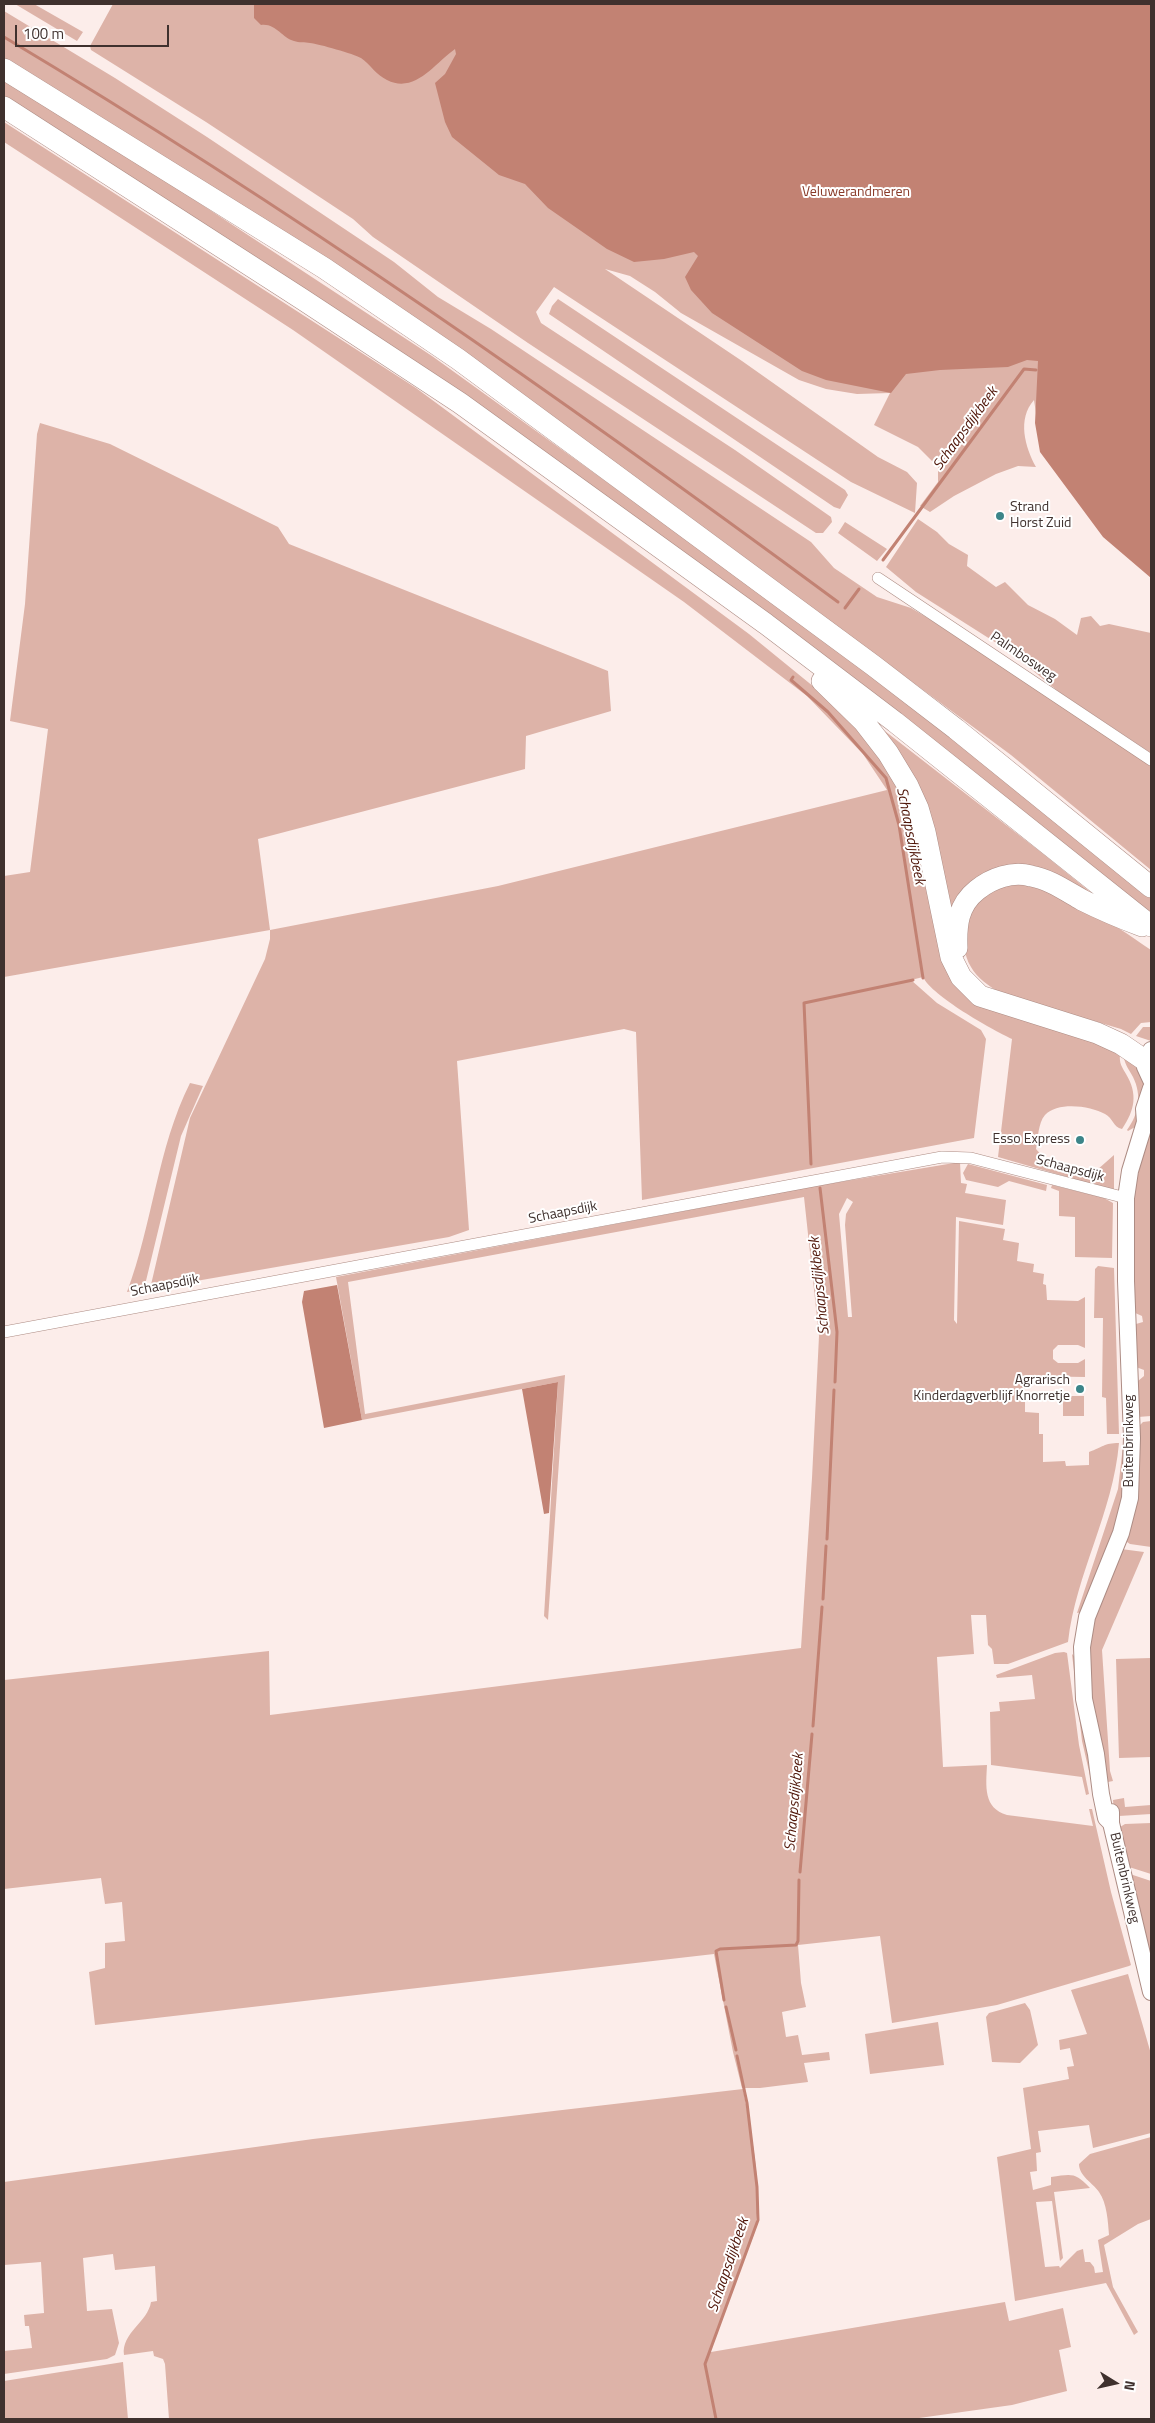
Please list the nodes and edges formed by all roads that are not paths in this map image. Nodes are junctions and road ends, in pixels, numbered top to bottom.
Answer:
1 (4, 69) edge
2 (4, 107) edge
3 (878, 578) dead end
4 (766, 624) junction
5 (1151, 760) edge
6 (1151, 887) edge
7 (1151, 928) edge
8 (1150, 1059) edge
9 (1151, 1088) edge
10 (1148, 1118) edge
11 (1126, 1198) junction
12 (4, 1332) edge
13 (1151, 1992) edge

1 - 6 highway
2 - 4 highway
3 - 5 street, Palmbosweg
4 - 7 highway
4 - 8 highway
7 - 8 highway
9 - 10 main road, Buitenbrinkweg
10 - 11 main road, Buitenbrinkweg
11 - 12 street, Schaapsdijk
11 - 13 main road, Buitenbrinkweg

